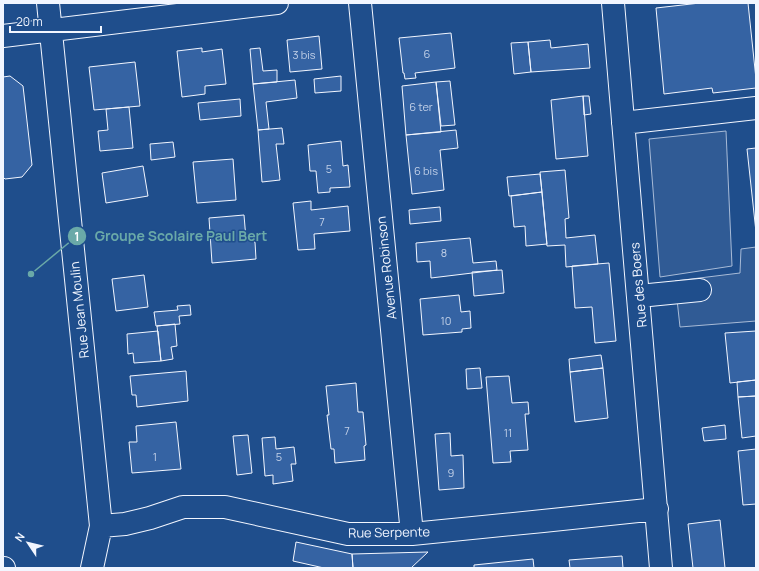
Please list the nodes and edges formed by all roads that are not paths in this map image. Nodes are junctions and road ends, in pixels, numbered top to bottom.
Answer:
1 (48, 3) edge
2 (277, 3) edge
3 (360, 3) edge
4 (613, 3) edge
5 (50, 30) junction
6 (3, 36) edge
7 (756, 108) edge
8 (623, 123) junction
9 (700, 290) dead end
10 (638, 296) junction
11 (657, 509) junction
12 (101, 526) junction
13 (412, 534) junction
14 (92, 568) edge
15 (661, 568) edge

1 - 5 street, Rue Jean Moulin
2 - 5 street
3 - 13 street, Avenue Robinson
4 - 8 street, Rue des Boers
5 - 6 street
5 - 12 street, Rue Jean Moulin
7 - 8 street
8 - 10 street, Rue des Boers
9 - 10 street
10 - 11 street, Rue des Boers
11 - 13 street, Rue Serpente
11 - 15 street, Rue des Boers
12 - 13 street, Rue Serpente
12 - 14 street, Rue Jean Moulin

